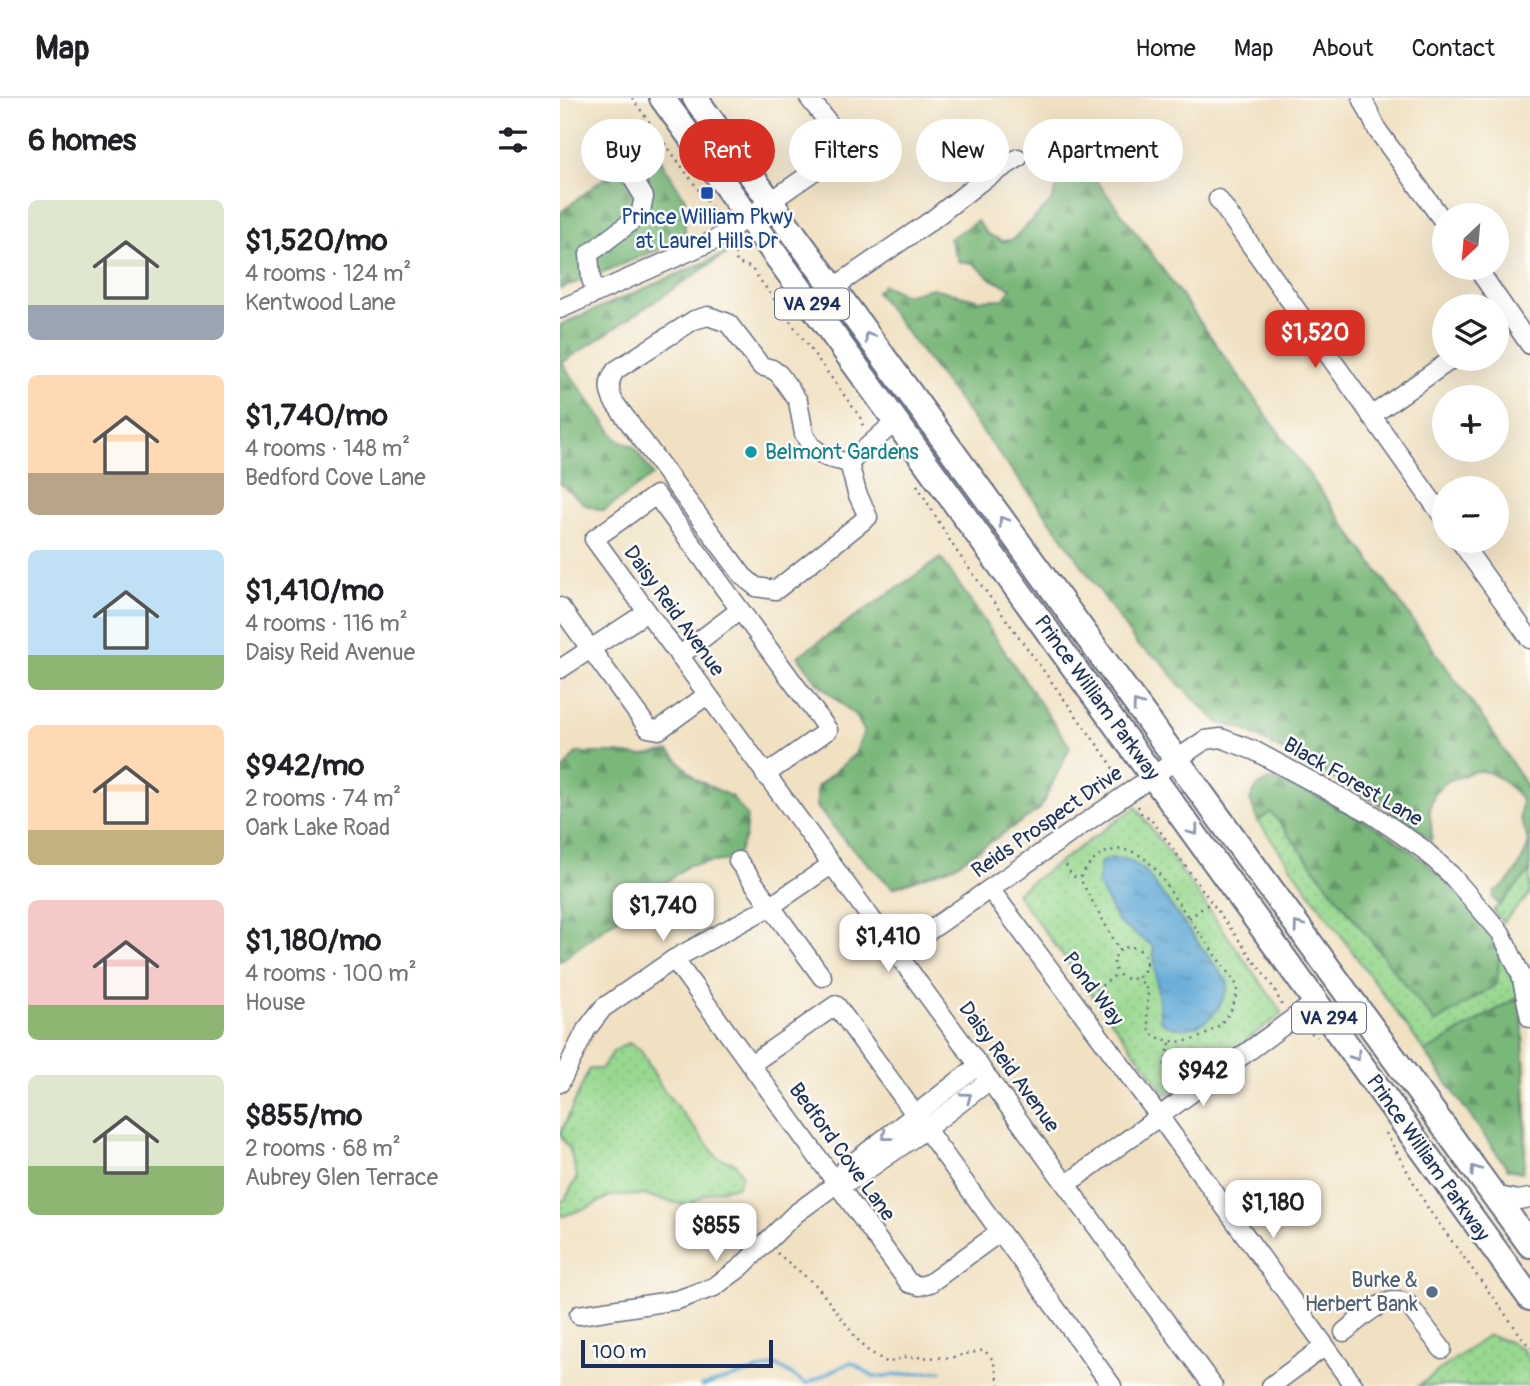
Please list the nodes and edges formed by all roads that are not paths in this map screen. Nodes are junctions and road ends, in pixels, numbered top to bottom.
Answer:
1 (662, 98) edge
2 (695, 98) edge
3 (808, 98) edge
4 (1362, 98) edge
5 (1017, 158) dead end
6 (635, 182) edge
7 (1218, 200) dead end
8 (771, 202) junction
9 (1432, 205) edge
10 (748, 217) junction
11 (833, 288) junction
12 (596, 293) junction
13 (560, 309) edge
14 (1509, 327) edge
15 (1530, 345) edge
16 (1435, 371) edge
17 (1371, 416) junction
18 (896, 421) junction
19 (849, 463) junction
20 (1432, 501) edge
21 (1469, 553) edge
22 (560, 607) edge
23 (740, 610) junction
24 (647, 612) junction
25 (1530, 639) edge
26 (591, 649) junction
27 (678, 656) junction
28 (560, 669) edge
29 (707, 695) junction
30 (1177, 760) junction
31 (765, 775) junction
32 (1154, 776) junction
33 (738, 861) dead end
34 (831, 865) junction
35 (990, 889) junction
36 (771, 906) junction
37 (897, 953) junction
38 (674, 958) junction
39 (822, 977) dead end
40 (1317, 1001) junction
41 (1530, 1018) edge
42 (751, 1064) junction
43 (979, 1065) junction
44 (990, 1080) junction
45 (560, 1083) edge
46 (914, 1113) junction
47 (1160, 1116) junction
48 (926, 1129) junction
49 (836, 1184) junction
50 (1067, 1184) junction
51 (1494, 1195) junction
52 (1530, 1198) edge
53 (1000, 1232) junction
54 (1530, 1245) edge
55 (1530, 1298) edge
56 (579, 1315) dead end
57 (1344, 1332) dead end
58 (1325, 1346) junction
59 (1442, 1349) dead end
60 (1112, 1386) edge
61 (1213, 1386) edge
62 (1271, 1386) edge
63 (1354, 1386) edge

1 - 10 highway, Prince William Parkway / VA 294
2 - 8 highway, Prince William Parkway / VA 294
3 - 8 street
4 - 9 street
5 - 11 street
6 - 12 street
7 - 17 street
8 - 10 street
8 - 11 highway, Prince William Parkway / VA 294
10 - 12 street
10 - 18 highway, Prince William Parkway / VA 294
30 -> 11 highway, Prince William Parkway / VA 294
12 - 13 street
14 - 15 street
16 - 17 street
17 - 20 street
18 - 19 street
18 - 32 highway, Prince William Parkway / VA 294
19 - 19 street
21 - 25 street
22 - 26 street
23 - 24 street, Daisy Reid Avenue
23 - 27 street
23 - 31 street
24 - 26 street
24 - 27 street, Daisy Reid Avenue
26 - 28 street
26 - 29 street
27 - 29 street, Daisy Reid Avenue
29 - 31 street, Daisy Reid Avenue
30 - 32 street, Black Forest Lane
30 - 41 street, Black Forest Lane
51 -> 30 highway, Prince William Parkway / VA 294
31 - 34 street, Daisy Reid Avenue
32 - 35 street, Reids Prospect Drive
32 -> 40 highway, Prince William Parkway / VA 294
33 - 36 street
34 - 36 street
34 - 37 street, Daisy Reid Avenue
35 - 37 street, Reids Prospect Drive
35 - 47 street, Pond Way
36 - 38 street
36 - 39 street
37 - 43 street, Daisy Reid Avenue
38 - 42 street, Bedford Cove Lane
38 - 45 street
40 - 47 street
40 -> 55 highway, Prince William Parkway / VA 294
42 - 46 street
42 - 49 street, Bedford Cove Lane
43 - 44 street, Daisy Reid Avenue
43 - 46 street
48 -> 44 street
44 - 50 street, Daisy Reid Avenue
46 - 48 street
46 -> 49 street
47 - 50 street
47 - 58 street, Pond Way
48 - 49 street
48 - 53 street
49 - 53 street, Bedford Cove Lane
49 - 56 street
50 - 61 street, Daisy Reid Avenue
51 - 52 street
51 - 54 highway, Prince William Parkway / VA 294
53 - 60 street
57 - 59 street
58 - 62 street
58 - 63 street, Pond Way

